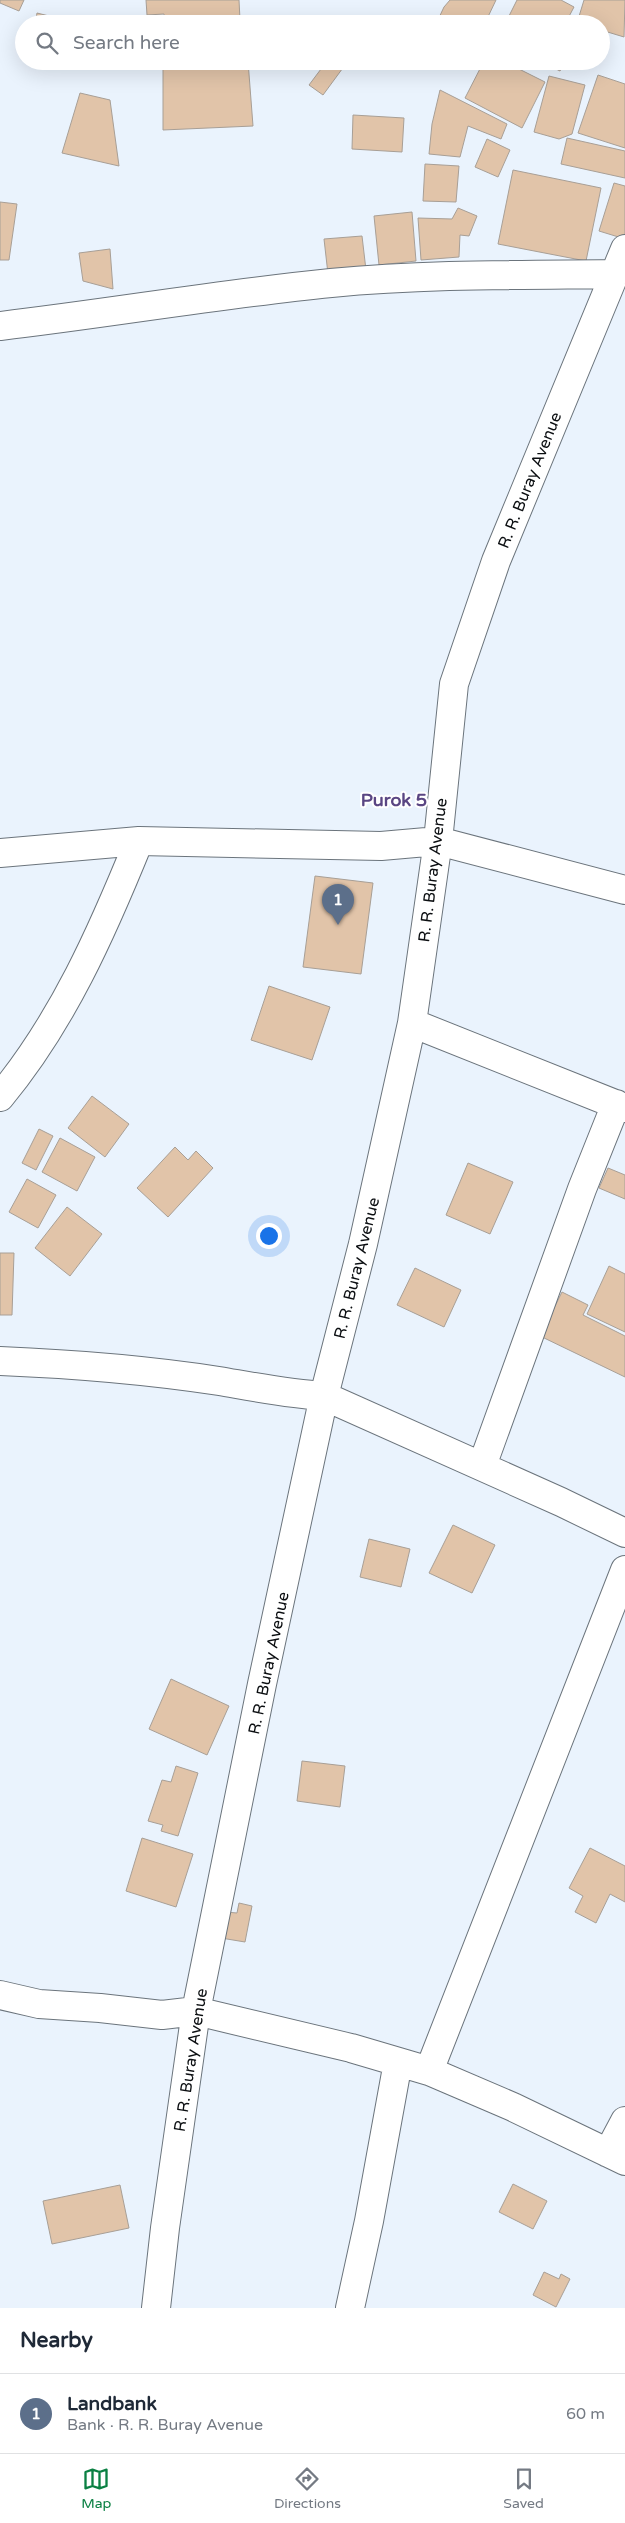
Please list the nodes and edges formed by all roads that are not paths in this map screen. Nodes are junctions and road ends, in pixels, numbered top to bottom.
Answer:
1 (625, 249) edge
2 (615, 274) junction
3 (0, 326) edge
4 (139, 841) junction
5 (438, 841) junction
6 (0, 853) edge
7 (625, 890) edge
8 (412, 1023) junction
9 (0, 1097) edge
10 (620, 1106) edge
11 (0, 1361) edge
12 (324, 1396) junction
13 (482, 1466) junction
14 (625, 1533) edge
15 (625, 1570) edge
16 (0, 1995) edge
17 (196, 2011) junction
18 (398, 2062) junction
19 (429, 2071) junction
20 (625, 2121) edge
21 (616, 2157) edge
22 (156, 2308) edge
23 (350, 2308) edge

1 - 2 street, R. R. Buray Avenue
2 - 3 street
2 - 5 street, R. R. Buray Avenue
4 - 5 street
4 - 6 street
4 - 9 street
5 - 7 street
5 - 8 street, R. R. Buray Avenue
8 - 10 street
8 - 12 street, R. R. Buray Avenue
10 - 13 street
11 - 12 street
12 - 13 street
12 - 17 street, R. R. Buray Avenue
13 - 14 street
15 - 19 street
16 - 17 street
17 - 18 street
17 - 22 street, R. R. Buray Avenue
18 - 19 street
18 - 23 street
19 - 21 street
20 - 21 street

